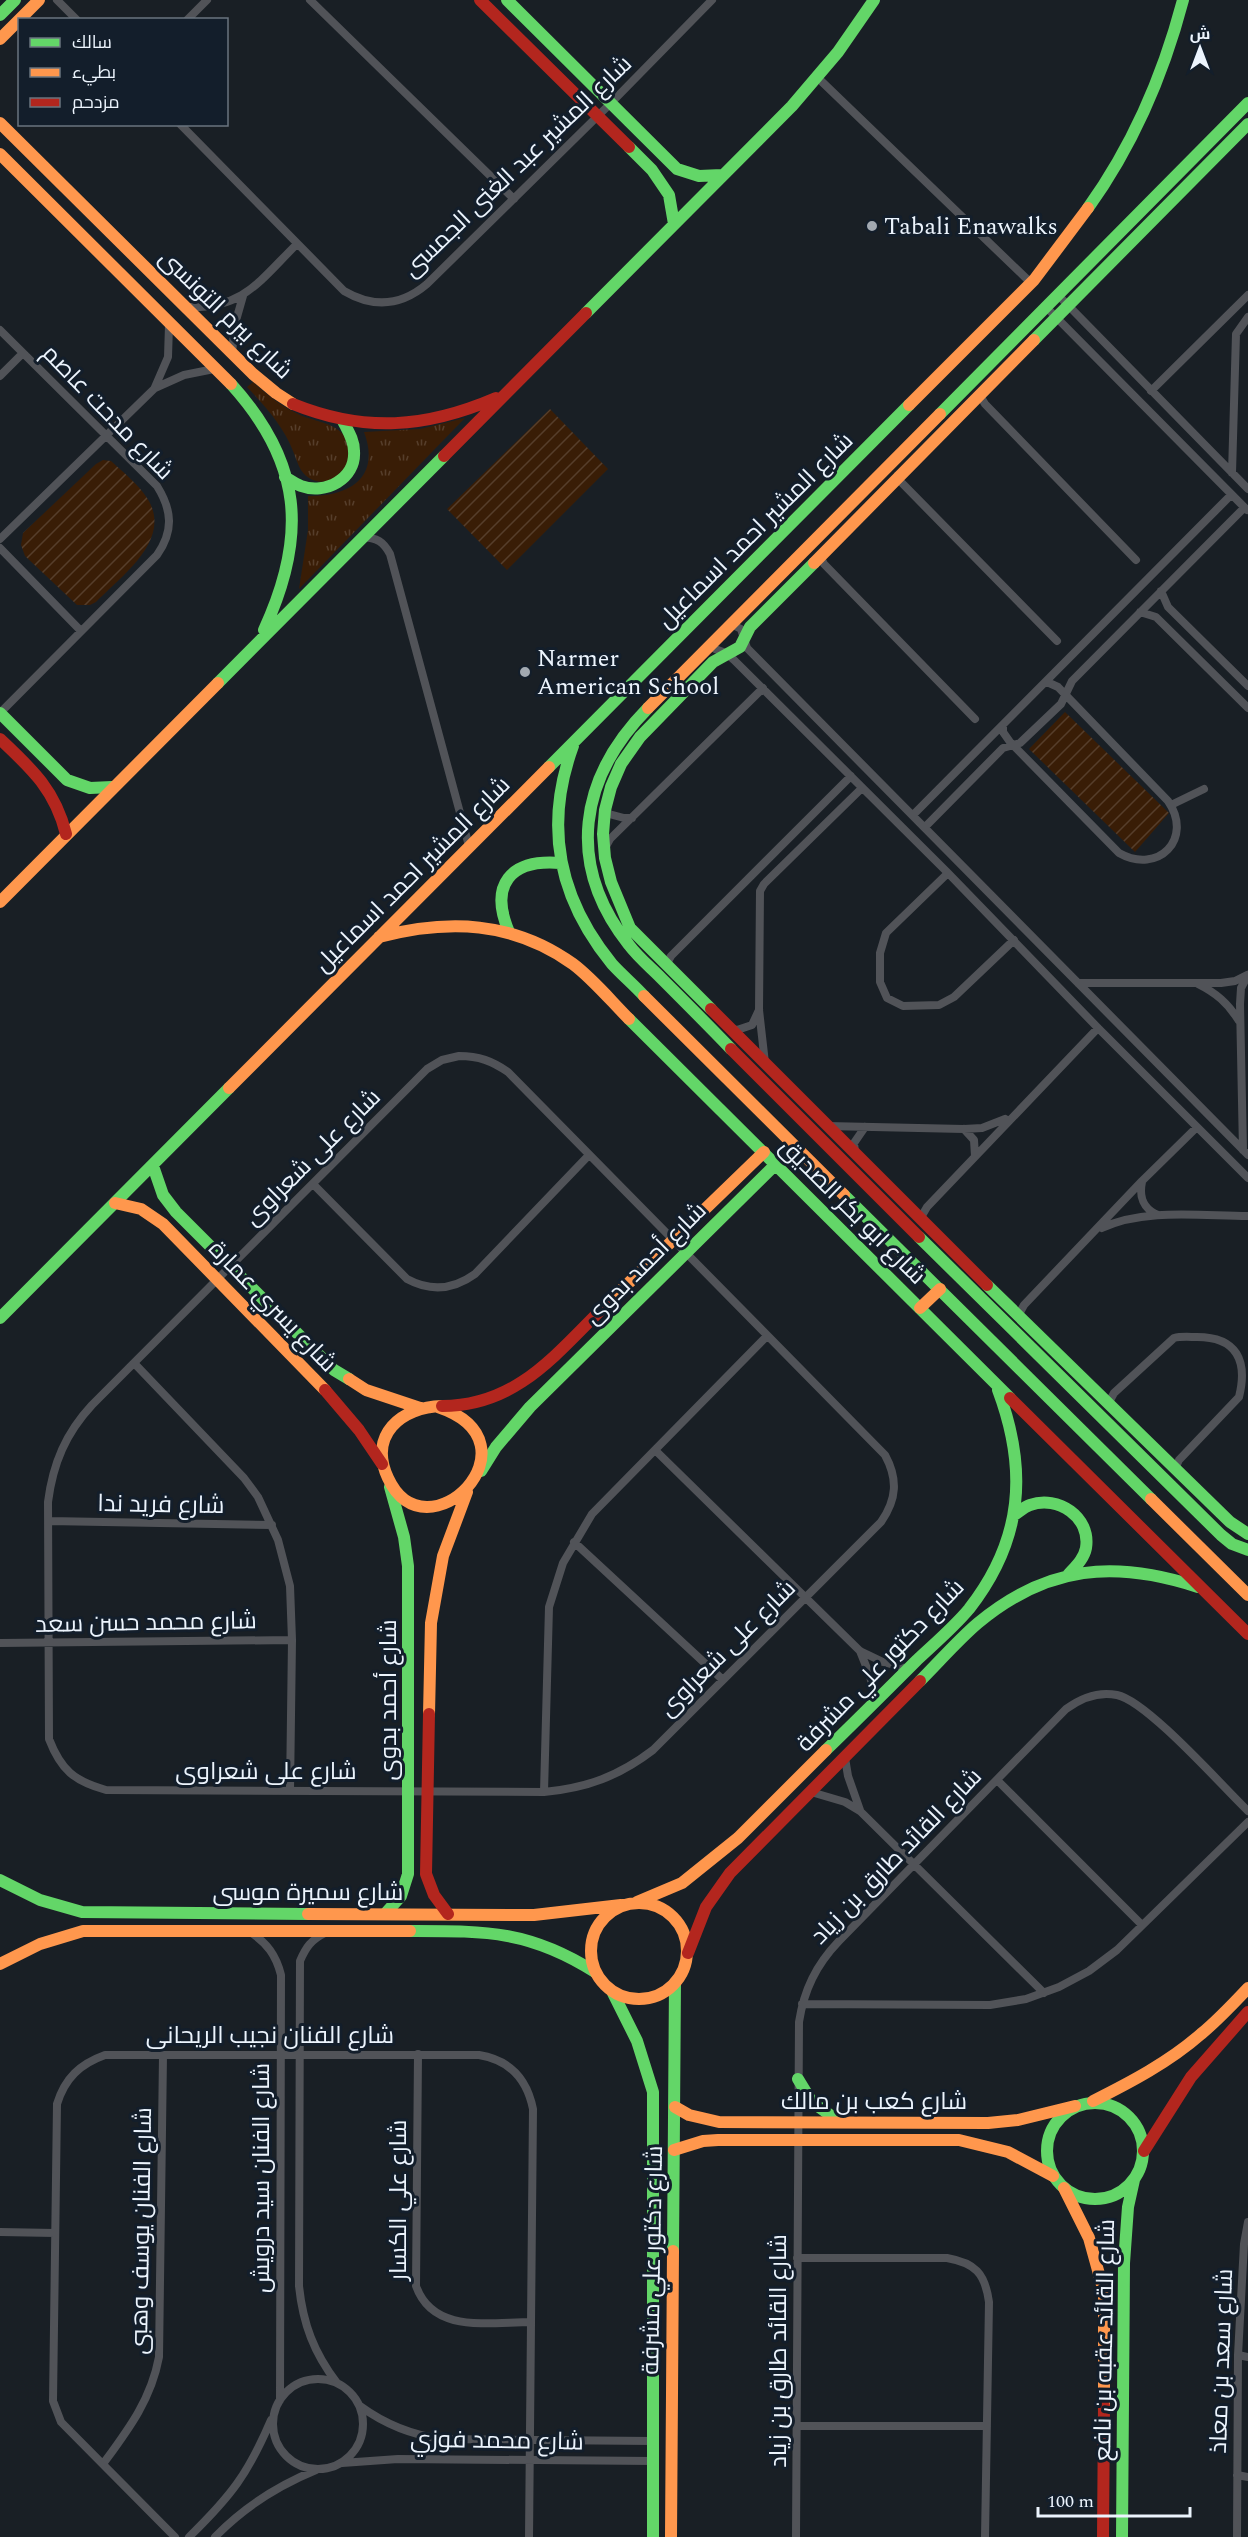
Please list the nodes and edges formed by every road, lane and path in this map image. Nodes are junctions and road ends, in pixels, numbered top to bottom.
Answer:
1 (15, 0) edge
2 (39, 0) edge
3 (57, 0) edge
4 (207, 0) edge
5 (310, 0) edge
6 (480, 0) edge
7 (507, 0) edge
8 (712, 0) edge
9 (874, 0) edge
10 (1183, 0) edge
11 (0, 15) edge
12 (21, 18) edge
13 (75, 18) edge
14 (189, 18) edge
15 (18, 21) edge
16 (0, 39) edge
17 (817, 77) junction
18 (611, 103) junction
19 (1248, 103) edge
20 (598, 116) junction
21 (0, 123) edge
22 (1248, 124) edge
23 (182, 126) edge
24 (0, 154) edge
25 (722, 176) junction
26 (513, 199) junction
27 (674, 224) junction
28 (297, 244) junction
29 (1031, 283) junction
30 (1057, 294) junction
31 (1248, 295) edge
32 (243, 296) junction
33 (1068, 303) junction
34 (1045, 306) junction
35 (188, 308) junction
36 (1056, 315) junction
37 (1248, 317) edge
38 (170, 325) junction
39 (0, 330) edge
40 (23, 353) junction
41 (232, 353) junction
42 (214, 369) junction
43 (0, 376) edge
44 (155, 388) junction
45 (1151, 391) junction
46 (506, 394) junction
47 (979, 394) junction
48 (343, 421) junction
49 (106, 436) junction
50 (1215, 455) junction
51 (1203, 466) junction
52 (1232, 473) junction
53 (898, 475) junction
54 (285, 477) junction
55 (1248, 489) edge
56 (1231, 495) junction
57 (1246, 510) edge
58 (362, 537) junction
59 (0, 539) edge
60 (0, 548) edge
61 (820, 556) junction
62 (1136, 560) dead end
63 (1161, 591) junction
64 (1140, 612) junction
65 (731, 624) junction
66 (81, 631) junction
67 (745, 637) junction
68 (258, 640) junction
69 (1057, 641) dead end
70 (713, 643) junction
71 (726, 653) junction
72 (1047, 682) junction
73 (1248, 687) edge
74 (763, 688) junction
75 (1066, 697) junction
76 (1248, 708) edge
77 (0, 713) edge
78 (975, 718) dead end
79 (819, 720) junction
80 (1003, 725) junction
81 (806, 731) junction
82 (0, 739) edge
83 (574, 742) junction
84 (1015, 745) junction
85 (850, 776) junction
86 (112, 787) junction
87 (862, 788) junction
88 (1204, 789) dead end
89 (1171, 805) junction
90 (606, 808) junction
91 (913, 815) junction
92 (632, 818) junction
93 (925, 827) junction
94 (66, 834) junction
95 (469, 846) junction
96 (604, 850) junction
97 (560, 863) junction
98 (948, 873) junction
99 (0, 902) edge
100 (509, 932) junction
101 (378, 937) junction
102 (1014, 940) junction
103 (666, 965) junction
104 (1248, 975) edge
105 (1078, 983) junction
106 (1196, 983) junction
107 (759, 1010) junction
108 (1240, 1024) junction
109 (1098, 1029) junction
110 (724, 1032) junction
111 (765, 1064) junction
112 (1198, 1105) junction
113 (1014, 1115) junction
114 (1186, 1116) junction
115 (827, 1126) junction
116 (865, 1126) junction
117 (1197, 1127) junction
118 (964, 1129) junction
119 (1224, 1131) junction
120 (1212, 1142) junction
121 (764, 1152) junction
122 (1245, 1152) edge
123 (589, 1155) junction
124 (857, 1155) junction
125 (975, 1156) junction
126 (776, 1164) junction
127 (846, 1164) junction
128 (153, 1166) junction
129 (1248, 1178) edge
130 (1142, 1181) junction
131 (313, 1184) junction
132 (115, 1203) junction
133 (916, 1214) junction
134 (1164, 1216) junction
135 (1248, 1216) edge
136 (902, 1220) junction
137 (1097, 1231) junction
138 (672, 1240) junction
139 (685, 1253) junction
140 (230, 1266) junction
141 (218, 1279) junction
142 (940, 1289) junction
143 (920, 1308) junction
144 (1018, 1317) junction
145 (0, 1318) edge
146 (767, 1336) junction
147 (134, 1363) junction
148 (995, 1383) junction
149 (1108, 1404) junction
150 (438, 1407) junction
151 (420, 1408) junction
152 (655, 1450) junction
153 (382, 1464) junction
154 (1175, 1469) junction
155 (477, 1477) junction
156 (388, 1481) junction
157 (467, 1492) junction
158 (1014, 1515) junction
159 (49, 1521) junction
160 (272, 1525) junction
161 (1248, 1534) edge
162 (574, 1542) junction
163 (1248, 1550) edge
164 (1068, 1575) junction
165 (1203, 1589) junction
166 (1248, 1594) edge
167 (806, 1598) junction
168 (1248, 1634) edge
169 (291, 1640) junction
170 (49, 1642) junction
171 (0, 1643) edge
172 (860, 1651) junction
173 (909, 1669) junction
174 (723, 1680) junction
175 (876, 1702) junction
176 (853, 1724) junction
177 (866, 1737) junction
178 (845, 1758) junction
179 (997, 1780) junction
180 (290, 1791) junction
181 (408, 1792) junction
182 (428, 1792) junction
183 (544, 1792) junction
184 (811, 1792) junction
185 (860, 1811) junction
186 (1248, 1811) edge
187 (1248, 1822) edge
188 (914, 1864) junction
189 (0, 1880) edge
190 (637, 1902) junction
191 (621, 1905) junction
192 (385, 1914) junction
193 (448, 1914) junction
194 (1142, 1925) junction
195 (327, 1931) junction
196 (249, 1932) junction
197 (688, 1953) junction
198 (0, 1964) edge
199 (595, 1972) junction
200 (675, 1983) junction
201 (1248, 1988) edge
202 (614, 1993) junction
203 (1044, 1993) junction
204 (802, 2004) junction
205 (1248, 2012) edge
206 (281, 2054) junction
207 (299, 2054) junction
208 (418, 2054) junction
209 (163, 2055) junction
210 (798, 2079) junction
211 (1090, 2102) junction
212 (1075, 2106) junction
213 (675, 2107) junction
214 (798, 2121) junction
215 (840, 2122) junction
216 (798, 2139) junction
217 (674, 2150) junction
218 (1144, 2151) junction
219 (1053, 2176) junction
220 (1134, 2180) junction
221 (1064, 2188) junction
222 (1248, 2222) edge
223 (0, 2232) edge
224 (55, 2232) junction
225 (797, 2258) junction
226 (531, 2322) junction
227 (1238, 2355) junction
228 (1248, 2357) edge
229 (337, 2383) junction
230 (280, 2400) junction
231 (360, 2406) junction
232 (274, 2414) junction
233 (797, 2426) junction
234 (987, 2426) junction
235 (530, 2440) junction
236 (653, 2440) junction
237 (530, 2460) junction
238 (653, 2461) junction
239 (342, 2463) junction
240 (103, 2464) junction
241 (317, 2470) junction
242 (1237, 2475) junction
243 (1248, 2477) edge
244 (175, 2537) edge
245 (189, 2537) edge
246 (215, 2537) edge
247 (529, 2537) edge
248 (653, 2537) edge
249 (670, 2537) edge
250 (796, 2537) edge
251 (985, 2537) edge
252 (1103, 2537) edge
253 (1122, 2537) edge
254 (1238, 2537) edge

1 - 11 street
2 - 12 street
3 - 13 street
4 - 14 street
5 - 26 street
6 - 20 street
7 - 18 street
8 - 18 street, شارع المشير عبد الغنى الجمسى
9 - 17 street
10 - 29 street, شارع المشير احمد اسماعيل
15 - 16 street
17 - 25 street
17 - 29 street
18 - 20 street, شارع المشير عبد الغنى الجمسى
18 - 25 street
19 - 30 street
20 - 26 street, شارع المشير عبد الغنى الجمسى
20 - 27 street
21 - 35 street, شارع بيرم التونسى
22 - 33 street
23 - 28 street, شارع المشير عبد الغنى الجمسى
24 - 38 street, شارع بيرم التونسى
25 - 27 street
26 - 28 street, شارع المشير عبد الغنى الجمسى
27 - 46 street
28 - 32 street
29 - 83 street, شارع المشير احمد اسماعيل
30 - 33 street
30 - 34 street
31 - 45 street
32 - 35 street
32 - 41 street
33 - 36 street
33 - 45 street
34 - 36 street
34 - 65 street
35 - 41 street, شارع بيرم التونسى
36 - 47 street
36 - 51 street
37 - 52 street
38 - 42 street, شارع بيرم التونسى
38 - 44 street
39 - 40 street, شارع مدحت عاصم
40 - 43 street
40 - 49 street, شارع مدحت عاصم
41 - 48 street, شارع بيرم التونسى
42 - 44 street
42 - 54 street, شارع بيرم التونسى
44 - 49 street
45 - 50 street
46 - 48 street, شارع بيرم التونسى
46 - 58 street
47 - 53 street
47 - 62 street
48 - 54 street
49 - 59 street
49 - 66 street, شارع مدحت عاصم
50 - 51 street
50 - 52 street
51 - 56 street
52 - 55 street
53 - 61 street
53 - 69 street
54 - 68 street, شارع بيرم التونسى
56 - 57 street
56 - 72 street
57 - 63 street
58 - 68 street
58 - 95 street
60 - 66 street
61 - 67 street
61 - 78 street
63 - 64 street
63 - 73 street
64 - 75 street
64 - 76 street
65 - 67 street
65 - 70 street
66 - 77 street, شارع مدحت عاصم
67 - 71 street
67 - 79 street
68 - 86 street
70 - 71 street
70 - 110 street
71 - 74 street
71 - 90 street
72 - 75 street
72 - 80 street
74 - 81 street
74 - 92 street
75 - 84 street
75 - 89 street
77 - 86 street
79 - 81 street
79 - 91 street
80 - 84 street
80 - 91 street
81 - 85 street
82 - 94 street
83 - 95 street, شارع المشير احمد اسماعيل
83 - 97 street, شارع ابو بكر الصديق
84 - 89 street
84 - 93 street
85 - 87 street
85 - 103 street
86 - 94 street
87 - 98 street
87 - 107 street
88 - 89 street
90 - 92 street
90 - 96 street
91 - 93 street
92 - 96 street
93 - 105 street
94 - 99 street
95 - 101 street, شارع المشير احمد اسماعيل
96 - 103 street
97 - 100 street
97 - 142 street, شارع ابو بكر الصديق
98 - 102 street
98 - 102 street
100 - 101 street, شارع ابو بكر الصديق
100 - 121 street, شارع ابو بكر الصديق
101 - 128 street, شارع المشير احمد اسماعيل
102 - 109 street
103 - 110 street
104 - 106 street
104 - 108 street
105 - 106 street
105 - 112 street
106 - 108 street
107 - 110 street
107 - 111 street
108 - 122 street
109 - 113 street
109 - 114 street
110 - 111 street
110 - 127 street
111 - 115 street
112 - 114 street
112 - 119 street
113 - 118 street
113 - 125 street
114 - 117 street
115 - 116 street
115 - 124 street
116 - 118 street
116 - 124 street
117 - 120 street
117 - 130 street
118 - 125 street
119 - 120 street
119 - 122 street
120 - 129 street
121 - 126 street, شارع ابو بكر الصديق
121 - 138 street, شارع أحمد بدوى
123 - 131 street, شارع على شعراوى
123 - 131 street
123 - 138 street, شارع على شعراوى
124 - 127 street
124 - 133 street
125 - 133 street
126 - 139 street, شارع أحمد بدوى
126 - 143 street, شارع ابو بكر الصديق
127 - 136 street
128 - 132 street, شارع المشير احمد اسماعيل
128 - 140 street, شارع يسري عمارة
130 - 134 street
130 - 137 street
131 - 140 street, شارع على شعراوى
132 - 141 street, شارع يسري عمارة
132 - 145 street, شارع المشير احمد اسماعيل
133 - 136 street
133 - 144 street
134 - 135 street
134 - 137 street
136 - 163 street
137 - 144 street
138 - 139 street, شارع على شعراوى
138 - 150 street, شارع أحمد بدوى
139 - 146 street, شارع على شعراوى
139 - 155 street, شارع أحمد بدوى
140 - 141 street, شارع على شعراوى
140 - 151 street, شارع يسري عمارة
141 - 147 street, شارع على شعراوى
141 - 153 street, شارع يسري عمارة
142 - 143 street
142 - 166 street, شارع ابو بكر الصديق
143 - 148 street, شارع ابو بكر الصديق
144 - 149 street
146 - 152 street
146 - 167 street, شارع على شعراوى
147 - 159 street, شارع على شعراوى
147 - 160 street
148 - 158 street, شارع دكتور علي مشرفة
148 - 165 street, شارع ابو بكر الصديق
149 - 154 street
149 - 154 street
150 - 151 street
150 - 155 street
151 - 153 street
152 - 162 street
152 - 167 street
153 - 156 street
154 - 161 street
155 - 157 street
156 - 157 street
156 - 181 street, شارع أحمد بدوى
157 - 182 street, شارع أحمد بدوى
158 - 164 street
158 - 173 street, شارع دكتور علي مشرفة
159 - 160 street, شارع فريد ندا
159 - 170 street, شارع على شعراوى
160 - 169 street
162 - 174 street
162 - 183 street
164 - 165 street, شارع دكتور علي مشرفة
164 - 177 street, شارع دكتور علي مشرفة
165 - 168 street, شارع ابو بكر الصديق
167 - 172 street
167 - 174 street, شارع على شعراوى
169 - 170 street, شارع محمد حسن سعد
169 - 180 street
170 - 171 street, شارع محمد حسن سعد
170 - 180 street, شارع على شعراوى
172 - 173 street
172 - 175 street
173 - 175 street, شارع دكتور علي مشرفة
174 - 183 street, شارع على شعراوى
175 - 176 street, شارع دكتور علي مشرفة
176 - 177 street
176 - 190 street, شارع دكتور علي مشرفة
177 - 178 street, شارع دكتور علي مشرفة
178 - 184 street, شارع دكتور علي مشرفة
178 - 185 street
179 - 186 street, شارع القائد طارق بن زياد
179 - 188 street, شارع القائد طارق بن زياد
179 - 194 street
180 - 181 street, شارع على شعراوى
181 - 182 street, شارع على شعراوى
181 - 192 street, شارع أحمد بدوى
182 - 183 street, شارع على شعراوى
182 - 193 street, شارع أحمد بدوى
184 - 185 street
184 - 197 street, شارع دكتور علي مشرفة
185 - 188 street
187 - 194 street
188 - 203 street
188 - 204 street, شارع القائد طارق بن زياد
189 - 192 street, شارع سميرة موسى
190 - 191 street
190 - 197 street
191 - 193 street, شارع سميرة موسى
191 - 199 street
192 - 193 street, شارع سميرة موسى
194 - 203 street
195 - 196 street, شارع سميرة موسى
195 - 199 street, شارع سميرة موسى
195 - 207 street, شارع الفنان سيد درويش
196 - 198 street, شارع سميرة موسى
196 - 206 street, شارع الفنان سيد درويش
197 - 200 street
199 - 202 street
200 - 202 street
200 - 213 street, شارع دكتور علي مشرفة
201 - 211 street
202 - 236 street, شارع دكتور علي مشرفة
203 - 204 street
204 - 210 street, شارع القائد طارق بن زياد
205 - 218 street
206 - 207 street, شارع الفنان نجيب الريحانى
206 - 209 street, شارع الفنان نجيب الريحانى
206 - 230 street, شارع الفنان سيد درويش
207 - 208 street, شارع الفنان نجيب الريحانى
207 - 229 street, شارع الفنان سيد درويش
208 - 226 street, شارع الفنان نجيب الريحانى
208 - 226 street, شارع علي الكسار
209 - 224 street, شارع الفنان نجيب الريحانى
209 - 240 street, شارع الفنان يوسف وهبى
210 - 214 street, شارع القائد طارق بن زياد
210 - 215 street
211 - 212 street
211 - 218 street
212 - 215 street, شارع كعب بن مالك
212 - 219 street
213 - 214 street, شارع كعب بن مالك
213 - 217 street, شارع دكتور علي مشرفة
214 - 215 street, شارع كعب بن مالك
214 - 216 street, شارع القائد طارق بن زياد
216 - 217 street, شارع كعب بن مالك
216 - 219 street, شارع كعب بن مالك
216 - 225 street, شارع القائد طارق بن زياد
217 - 249 street, شارع دكتور علي مشرفة
218 - 220 street
219 - 221 street
220 - 221 street
220 - 253 street, شارع القائد عقبه بن نافع
221 - 252 street, شارع القائد عقبه بن نافع
222 - 227 street, شارع سعد بن معاذ
223 - 224 street
224 - 240 street, شارع الفنان نجيب الريحانى
225 - 233 street, شارع القائد طارق بن زياد
225 - 234 street
226 - 235 street, شارع الفنان نجيب الريحانى
227 - 228 street
227 - 242 street, شارع سعد بن معاذ
229 - 230 street
229 - 231 street
230 - 232 street
231 - 235 street, شارع محمد فوزي
231 - 239 street
232 - 241 street
232 - 245 street
233 - 234 street
233 - 250 street, شارع القائد طارق بن زياد
234 - 251 street
235 - 236 street, شارع محمد فوزي
235 - 237 street, شارع الفنان نجيب الريحانى
236 - 238 street, شارع دكتور علي مشرفة
237 - 238 street, شارع محمد فوزي
237 - 239 street, شارع محمد فوزي
237 - 247 street, شارع الفنان نجيب الريحانى
238 - 248 street, شارع دكتور علي مشرفة
239 - 241 street
240 - 244 street, شارع الفنان نجيب الريحانى
241 - 246 street
242 - 243 street
242 - 254 street, شارع سعد بن معاذ

